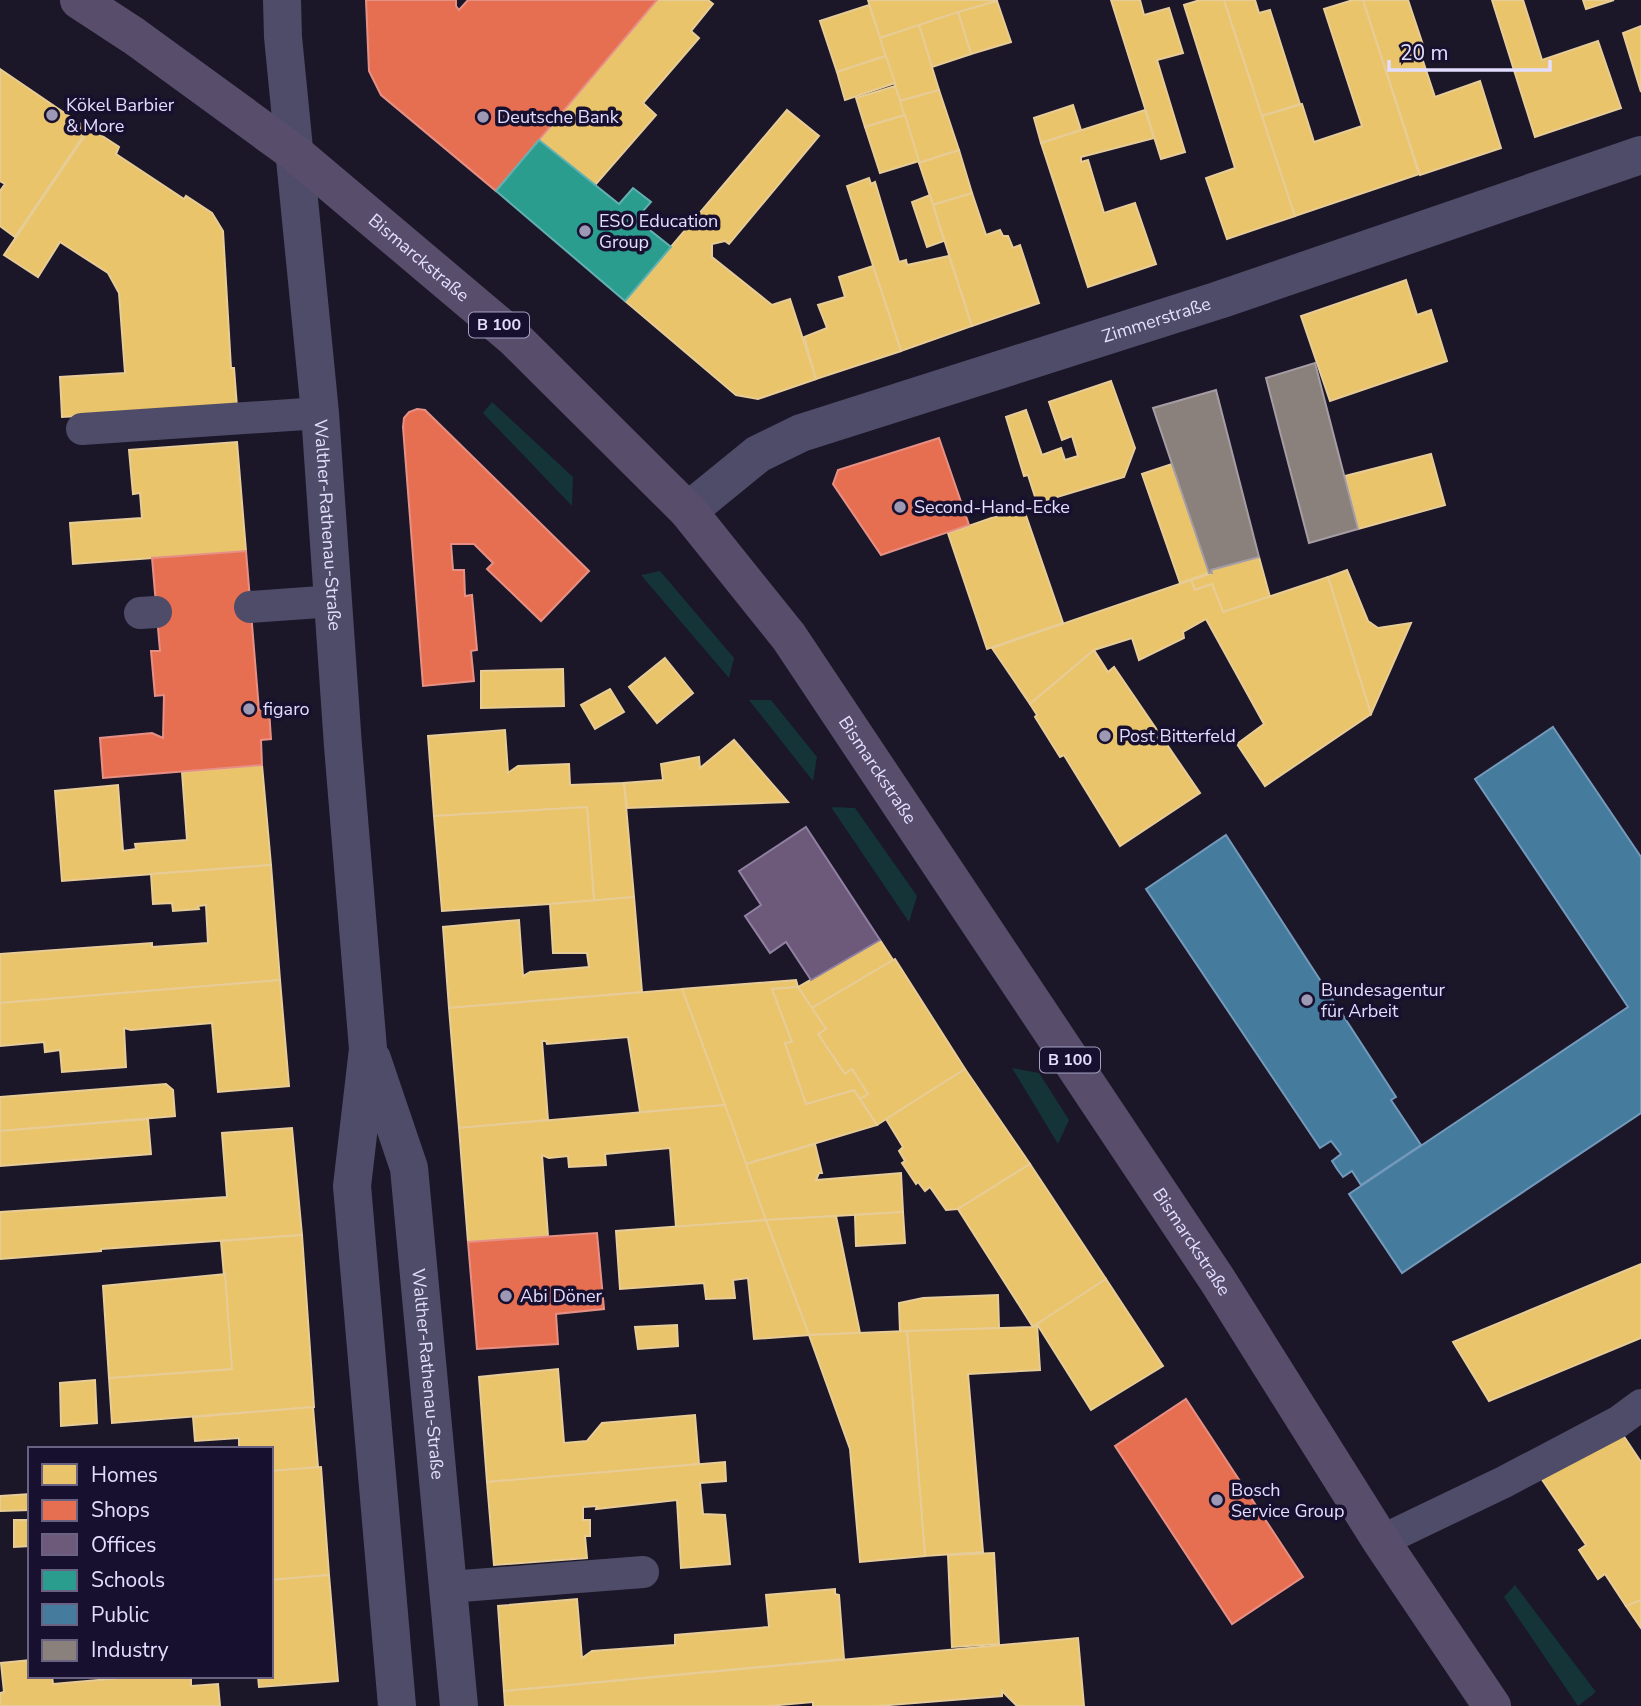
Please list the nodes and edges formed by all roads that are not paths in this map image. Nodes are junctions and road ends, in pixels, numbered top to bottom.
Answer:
1 (79, 0) edge
2 (282, 0) edge
3 (296, 154) junction
4 (1641, 155) edge
5 (320, 413) junction
6 (82, 429) dead end
7 (688, 510) junction
8 (334, 601) junction
9 (250, 607) dead end
10 (368, 1049) junction
11 (1641, 1405) edge
12 (1381, 1542) junction
13 (643, 1572) dead end
14 (449, 1587) junction
15 (397, 1706) edge
16 (459, 1706) edge
17 (1492, 1706) edge

1 - 3 main road, Bismarckstraße / B 100
2 - 3 street, Walther-Rathenau-Straße
3 - 5 street, Walther-Rathenau-Straße
3 - 7 main road, Bismarckstraße / B 100
4 - 7 street, Zimmerstraße
5 - 6 lane
5 - 8 street, Walther-Rathenau-Straße
7 - 12 main road, Bismarckstraße / B 100
8 - 9 lane
8 - 10 street, Walther-Rathenau-Straße
10 - 14 street, Walther-Rathenau-Straße
10 - 15 street, Walther-Rathenau-Straße
11 - 12 lane
12 - 17 main road, Bismarckstraße / B 100
13 - 14 lane
14 - 16 street, Walther-Rathenau-Straße

